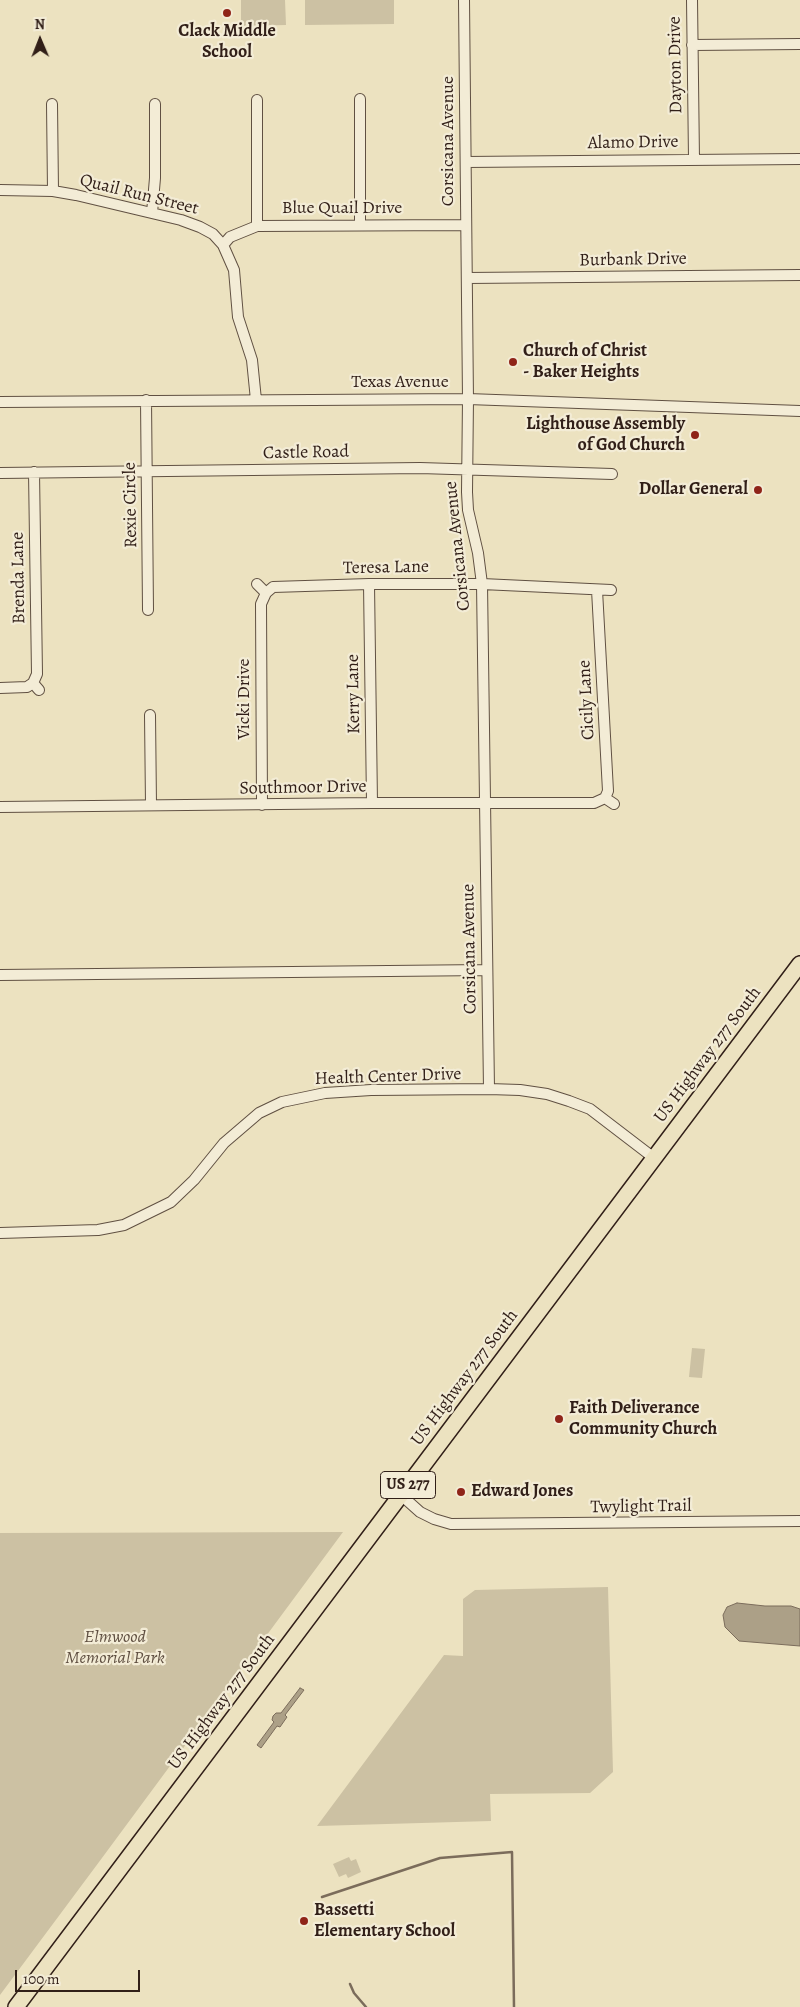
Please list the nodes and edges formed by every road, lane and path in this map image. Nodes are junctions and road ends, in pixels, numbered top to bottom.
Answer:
1 (464, 0) edge
2 (692, 0) edge
3 (800, 44) edge
4 (692, 45) junction
5 (257, 100) dead end
6 (360, 100) dead end
7 (52, 104) dead end
8 (154, 104) dead end
9 (694, 159) junction
10 (800, 159) edge
11 (466, 162) junction
12 (0, 190) edge
13 (53, 191) junction
14 (152, 213) junction
15 (466, 225) junction
16 (257, 226) junction
17 (360, 226) junction
18 (223, 244) junction
19 (800, 274) edge
20 (467, 278) junction
21 (468, 399) junction
22 (146, 400) junction
23 (256, 400) junction
24 (0, 402) edge
25 (800, 411) edge
26 (466, 469) junction
27 (146, 471) junction
28 (34, 472) junction
29 (0, 473) edge
30 (612, 474) dead end
31 (257, 584) dead end
32 (369, 584) junction
33 (482, 584) junction
34 (597, 590) junction
35 (611, 590) dead end
36 (266, 593) junction
37 (148, 610) dead end
38 (0, 688) edge
39 (150, 714) dead end
40 (610, 801) joint
41 (372, 803) junction
42 (484, 803) junction
43 (262, 805) junction
44 (151, 806) junction
45 (0, 807) edge
46 (800, 964) edge
47 (486, 970) junction
48 (0, 975) edge
49 (488, 1089) junction
50 (654, 1158) junction
51 (0, 1233) edge
52 (401, 1495) junction
53 (800, 1521) edge
54 (16, 2007) edge

1 - 11 street, Corsicana Avenue
2 - 4 street, Dayton Drive
3 - 4 street
4 - 9 street, Dayton Drive
5 - 16 street
6 - 17 street
7 - 13 street
8 - 14 street
9 - 10 street, Alamo Drive
9 - 11 street, Alamo Drive
11 - 15 street, Corsicana Avenue
12 - 13 street, Quail Run Street
13 - 14 street, Quail Run Street
14 - 18 street, Quail Run Street
15 - 17 street, Blue Quail Drive
15 - 20 street, Corsicana Avenue
16 - 17 street, Blue Quail Drive
16 - 18 street, Blue Quail Drive
18 - 23 street, Quail Run Street
19 - 20 street, Burbank Drive
20 - 21 street, Corsicana Avenue
21 - 23 street, Texas Avenue
21 - 25 street, Texas Avenue
21 - 26 street, Corsicana Avenue
22 - 23 street, Texas Avenue
22 - 24 street, Texas Avenue
22 - 27 street, Rexie Circle
26 - 27 street, Castle Road
26 - 30 street, Castle Road
26 - 33 street, Corsicana Avenue
27 - 28 street, Castle Road
27 - 37 street, Rexie Circle
28 - 29 street, Castle Road
28 - 38 street, Brenda Lane
31 - 36 street
32 - 33 street, Teresa Lane
32 - 36 street, Teresa Lane
32 - 41 street, Kerry Lane
33 - 34 street, Teresa Lane
33 - 42 street, Corsicana Avenue
34 - 35 street, Teresa Lane
34 - 40 street, Cicily Lane
36 - 43 street, Vicki Drive
39 - 44 street
40 - 42 street, Southmoor Drive
41 - 42 street, Southmoor Drive
41 - 43 street, Southmoor Drive
42 - 47 street, Corsicana Avenue
43 - 44 street, Southmoor Drive
44 - 45 street, Southmoor Drive
46 - 50 highway, US Highway 277 South / US 277
47 - 48 street
47 - 49 street, Corsicana Avenue
49 - 50 street, Health Center Drive
49 - 51 street, Health Center Drive
50 - 52 highway, US Highway 277 South / US 277
52 - 53 street, Twylight Trail
52 - 54 highway, US Highway 277 South / US 277

